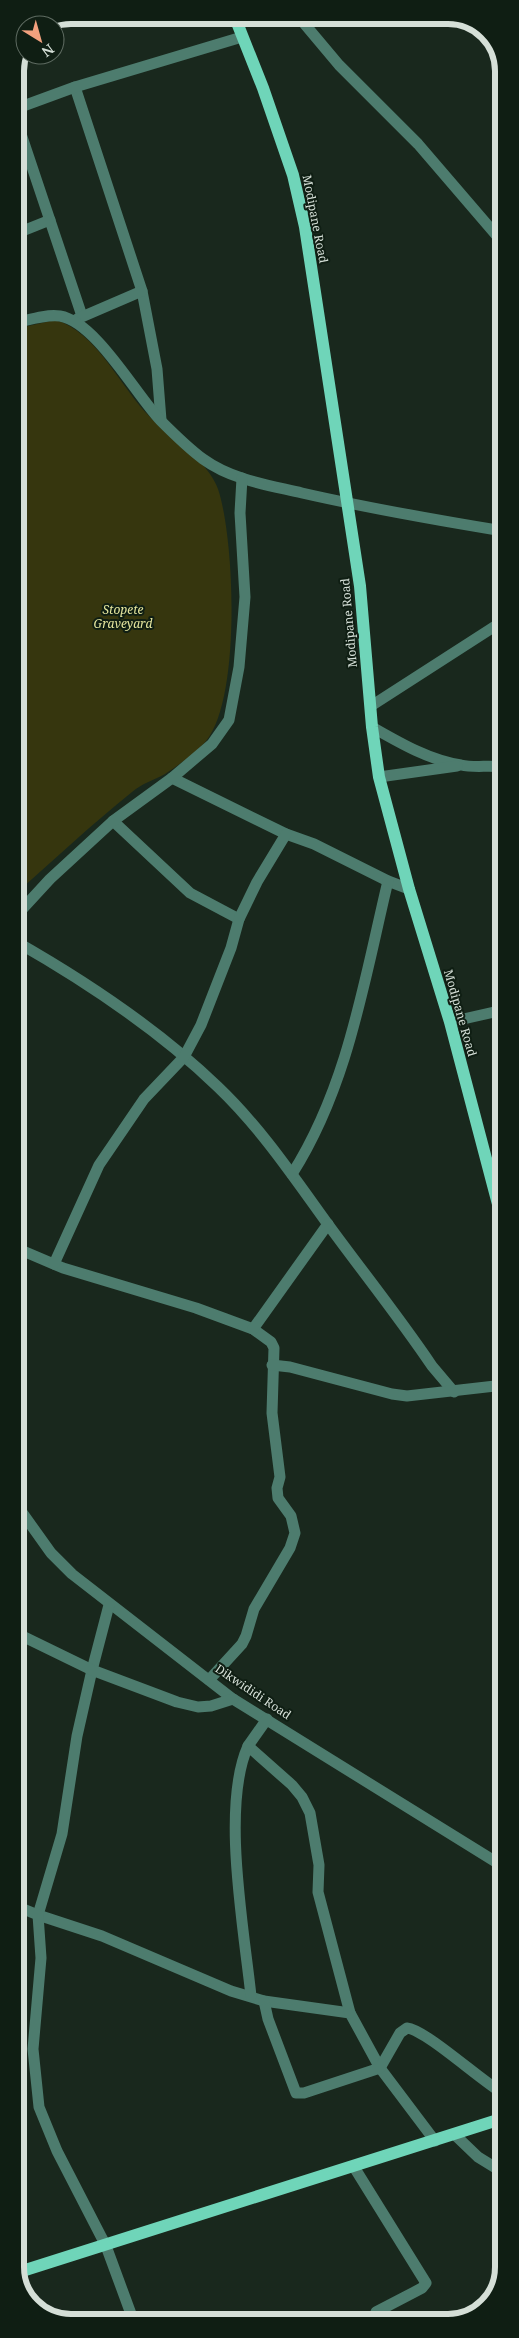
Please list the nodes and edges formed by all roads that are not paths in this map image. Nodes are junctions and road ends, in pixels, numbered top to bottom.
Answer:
1 (237, 24) edge
2 (305, 24) edge
3 (242, 37) junction
4 (75, 87) junction
5 (24, 106) edge
6 (24, 143) edge
7 (50, 220) junction
8 (24, 230) edge
9 (495, 234) edge
10 (142, 291) junction
11 (78, 319) junction
12 (24, 321) edge
13 (160, 420) junction
14 (242, 478) junction
15 (349, 504) junction
16 (495, 530) edge
17 (495, 626) edge
18 (371, 706) junction
19 (372, 727) junction
20 (462, 765) junction
21 (495, 767) edge
22 (379, 776) junction
23 (172, 778) junction
24 (113, 821) junction
25 (286, 834) junction
26 (388, 881) junction
27 (409, 889) junction
28 (24, 907) edge
29 (239, 919) junction
30 (24, 946) edge
31 (495, 1012) edge
32 (450, 1022) junction
33 (184, 1057) junction
34 (490, 1169) junction
35 (495, 1170) edge
36 (292, 1174) junction
37 (495, 1190) edge
38 (328, 1224) junction
39 (24, 1251) edge
40 (54, 1264) junction
41 (253, 1328) junction
42 (272, 1365) junction
43 (495, 1385) edge
44 (454, 1392) junction
45 (24, 1515) edge
46 (109, 1605) junction
47 (24, 1637) edge
48 (92, 1670) junction
49 (209, 1680) junction
50 (233, 1699) junction
51 (267, 1719) junction
52 (248, 1746) junction
53 (495, 1861) edge
54 (24, 1909) edge
55 (38, 1914) junction
56 (250, 1996) junction
57 (264, 2001) junction
58 (350, 2012) junction
59 (380, 2068) junction
60 (495, 2088) edge
61 (495, 2121) edge
62 (454, 2134) junction
63 (436, 2141) junction
64 (354, 2167) junction
65 (495, 2167) edge
66 (106, 2246) junction
67 (24, 2270) edge
68 (131, 2314) edge
69 (375, 2314) edge

1 - 3 main road, Modipane Road
2 - 9 street
3 - 4 street
3 - 15 main road, Modipane Road
4 - 5 street
4 - 10 street
6 - 7 street
7 - 8 street
7 - 11 street
10 - 11 street
10 - 13 street
11 - 12 street
11 - 13 street
13 - 14 street
14 - 15 street
14 - 23 street
15 - 16 street
15 - 18 main road, Modipane Road
17 - 18 street
18 - 19 main road, Modipane Road
19 - 20 street
19 - 22 main road, Modipane Road
20 - 21 street
20 - 22 street
22 - 27 main road, Modipane Road
23 - 24 street
23 - 25 street
24 - 28 street
24 - 29 street
25 - 26 street
25 - 29 street
26 - 27 street
26 - 36 street
27 - 32 main road, Modipane Road
29 - 33 street
30 - 33 street
31 - 32 street
32 - 34 main road, Modipane Road
33 - 36 street
33 - 40 street
34 - 35 street
34 - 37 main road, Modipane Road
36 - 38 street
38 - 41 street
38 - 44 street
39 - 40 street
40 - 41 street
41 - 42 street
42 - 44 street
42 - 49 street
43 - 44 street
45 - 46 street, Dikwididi Road
46 - 48 street
46 - 49 street, Dikwididi Road
47 - 48 street
48 - 50 street
48 - 55 street
49 - 50 street, Dikwididi Road
50 - 51 street, Dikwididi Road
51 - 52 street
51 - 53 street, Dikwididi Road
52 - 56 street
52 - 58 street
54 - 55 street
55 - 56 street
55 - 66 street
56 - 57 street
57 - 58 street
57 - 59 street
58 - 59 street
59 - 60 street
59 - 63 street
61 - 62 main road
62 - 63 main road
62 - 65 street
63 - 64 main road
64 - 66 main road
64 - 69 street
66 - 67 main road
66 - 68 street

